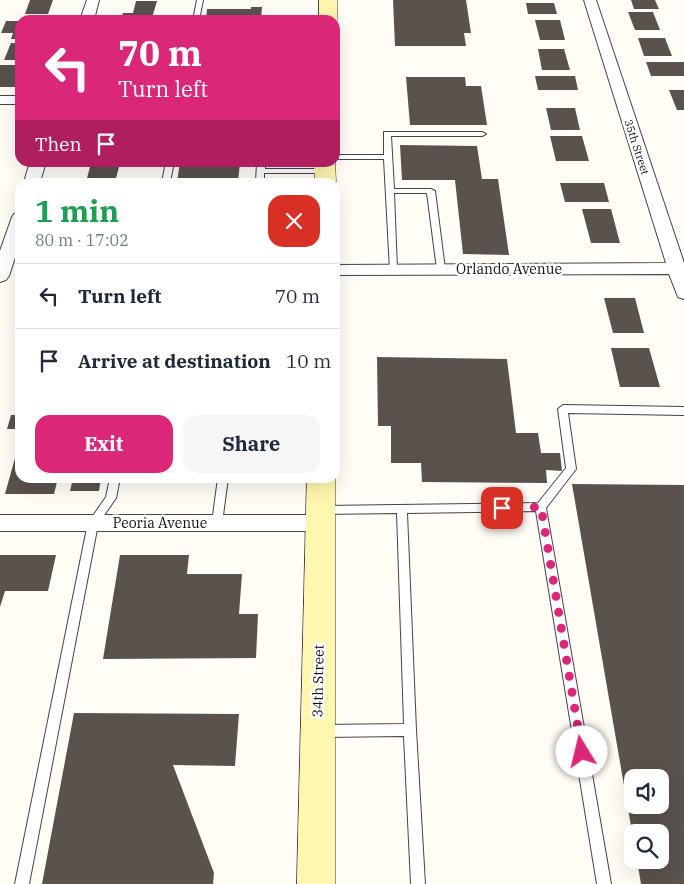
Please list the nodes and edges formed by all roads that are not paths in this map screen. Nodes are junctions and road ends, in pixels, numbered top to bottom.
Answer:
1 (93, 0) edge
2 (200, 0) edge
3 (328, 0) edge
4 (590, 0) edge
5 (88, 15) edge
6 (197, 15) edge
7 (328, 15) edge
8 (0, 100) edge
9 (15, 100) edge
10 (482, 134) dead end
11 (388, 157) junction
12 (340, 166) edge
13 (261, 167) edge
14 (328, 168) edge
15 (390, 191) junction
16 (15, 232) edge
17 (680, 268) edge
18 (393, 269) junction
19 (441, 269) junction
20 (340, 270) edge
21 (0, 276) edge
22 (684, 293) edge
23 (684, 411) edge
24 (114, 483) edge
25 (222, 483) edge
26 (321, 483) edge
27 (541, 507) junction
28 (402, 509) junction
29 (320, 516) junction
30 (0, 523) edge
31 (93, 523) junction
32 (217, 523) junction
33 (410, 730) junction
34 (317, 731) junction
35 (22, 884) edge
36 (316, 884) edge
37 (418, 884) edge
38 (604, 884) edge

1 - 5 street
2 - 6 lane
3 - 7 main road
4 - 17 street, 35th Street
8 - 9 street
10 - 11 lane
11 - 12 lane
11 - 15 lane
13 - 14 lane
15 - 18 lane
15 - 19 lane
16 - 21 street
17 - 19 street, Orlando Avenue
17 - 22 street, 35th Street
18 - 19 street, Orlando Avenue
18 - 20 street, Orlando Avenue
23 - 27 lane
24 - 31 lane
25 - 32 lane
26 - 29 main road, 34th Street
27 - 28 lane
27 - 38 lane
28 - 29 lane
28 - 33 lane
29 - 32 street, Peoria Avenue
29 - 34 main road, 34th Street
30 - 31 street, Peoria Avenue
31 - 32 street, Peoria Avenue
31 - 35 lane
33 - 34 lane
33 - 37 lane
34 - 36 main road, 34th Street

